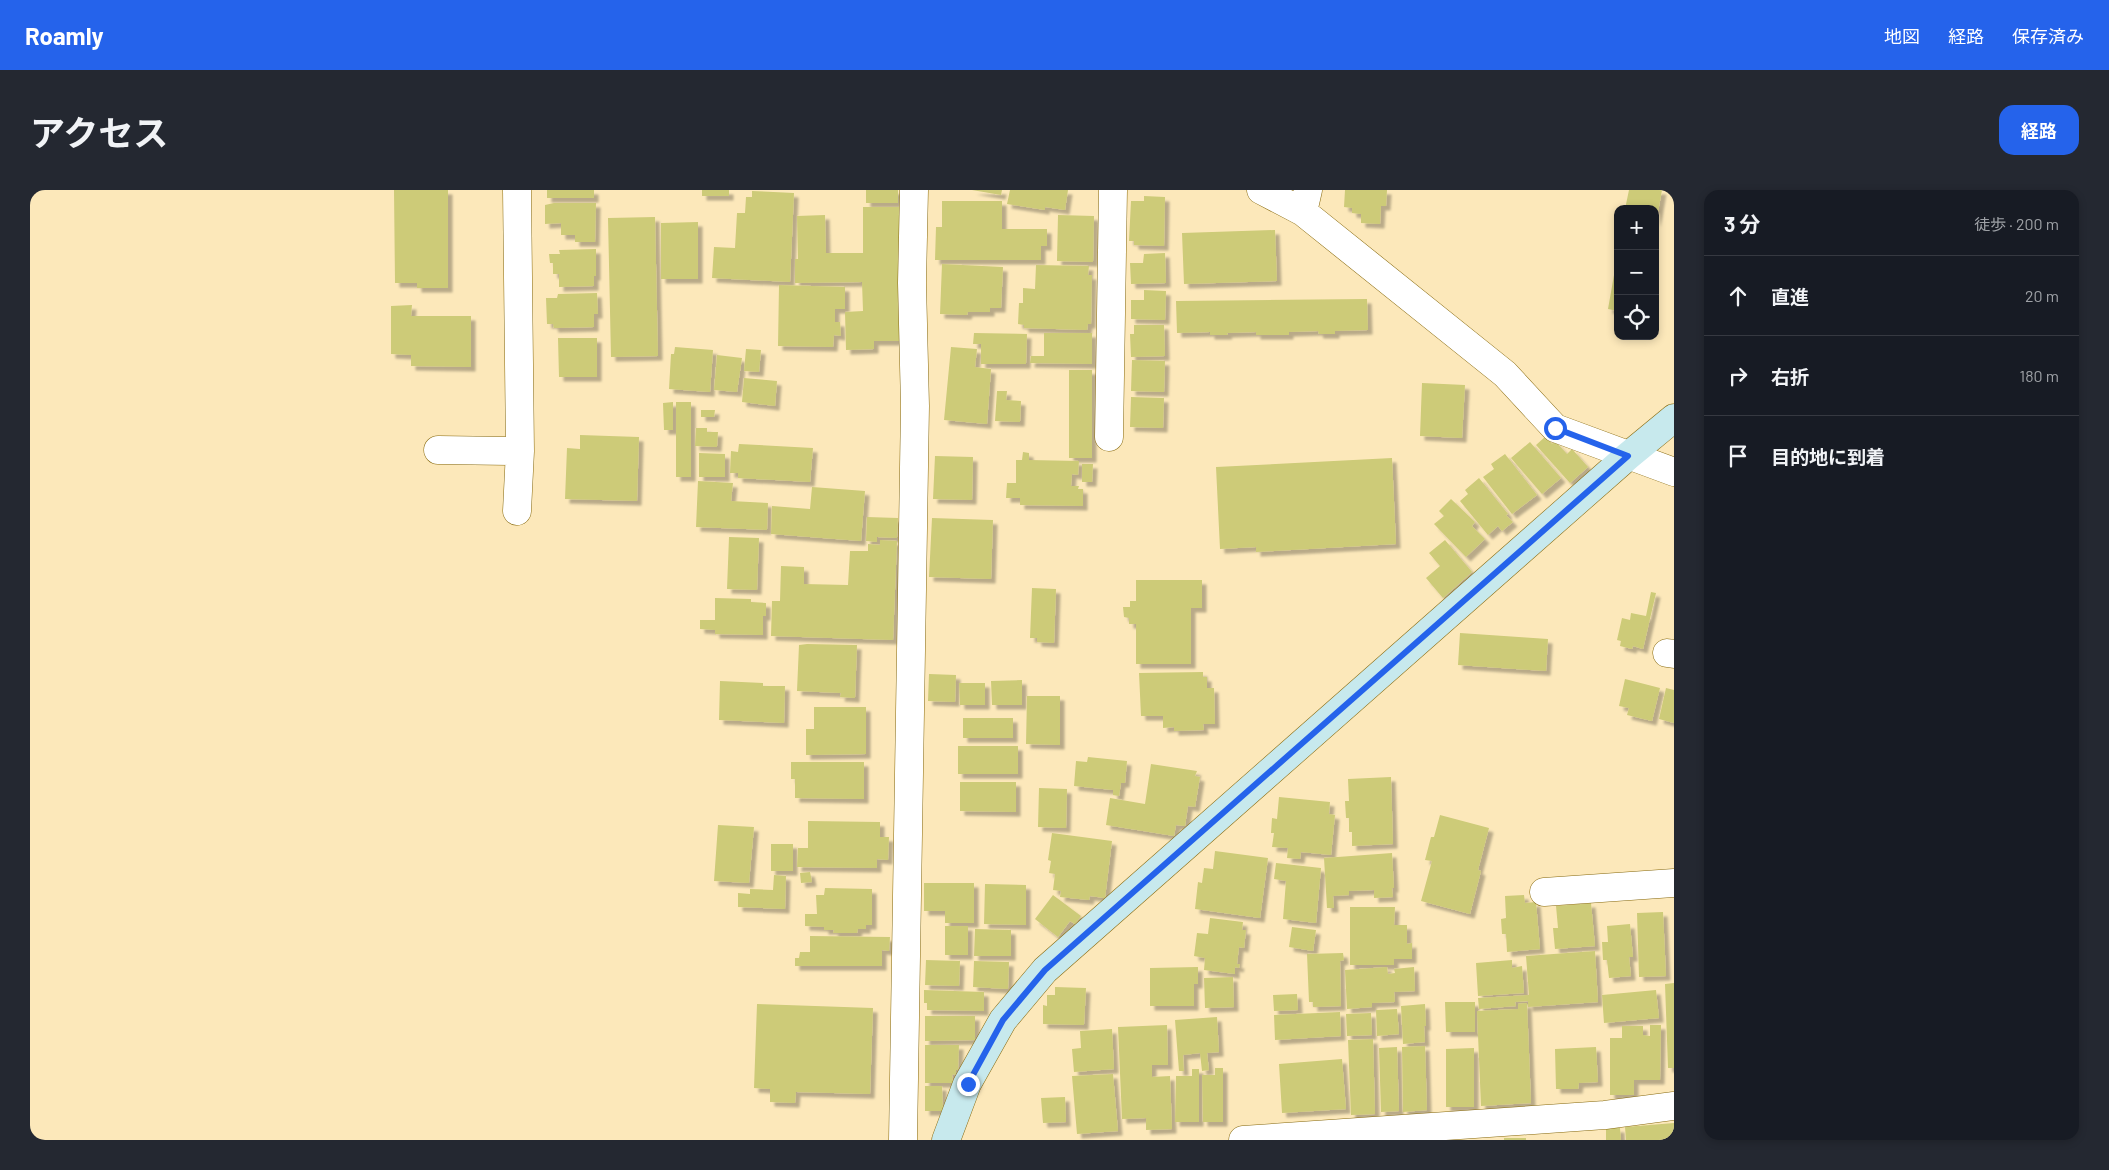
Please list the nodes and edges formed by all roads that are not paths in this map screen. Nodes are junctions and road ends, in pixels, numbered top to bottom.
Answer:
1 (517, 190) edge
2 (914, 190) edge
3 (1113, 190) edge
4 (1261, 190) edge
5 (1306, 201) edge
6 (1674, 418) edge
7 (1109, 436) dead end
8 (438, 450) dead end
9 (520, 451) junction
10 (1628, 456) junction
11 (1674, 472) edge
12 (518, 511) dead end
13 (1674, 883) edge
14 (1544, 892) dead end
15 (1674, 1106) edge
16 (903, 1140) edge
17 (946, 1140) edge
18 (1243, 1140) edge

1 - 9 street
2 - 16 street
3 - 7 street
4 - 5 street
5 - 10 street
6 - 10 main road
8 - 9 street
9 - 12 street
10 - 11 street
10 - 17 main road
13 - 14 street
15 - 18 street

